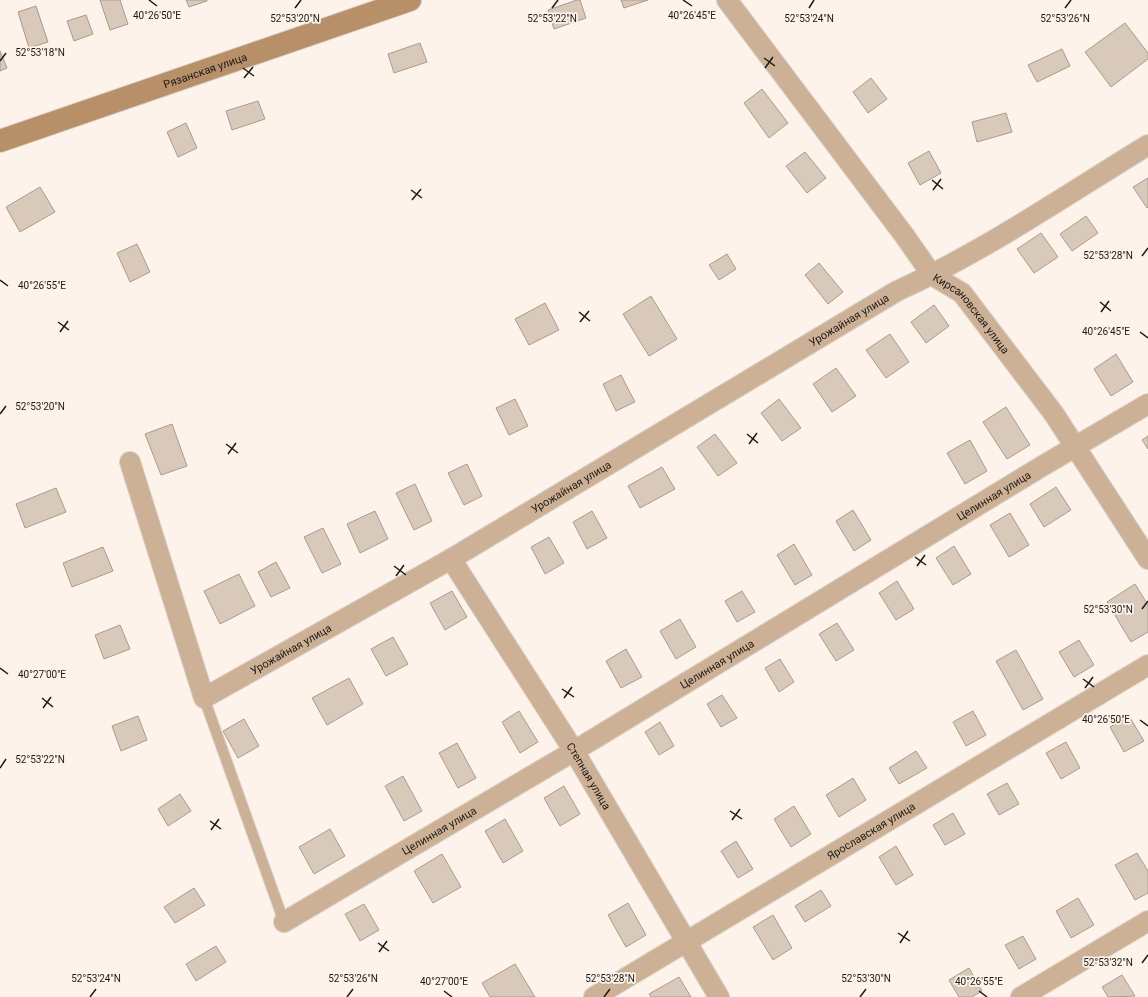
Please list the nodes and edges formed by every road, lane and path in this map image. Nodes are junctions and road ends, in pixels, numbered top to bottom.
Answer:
1 (410, 0) edge
2 (727, 0) edge
3 (0, 141) edge
4 (1148, 145) edge
5 (932, 276) junction
6 (1148, 404) edge
7 (1075, 448) junction
8 (130, 462) dead end
9 (451, 558) junction
10 (1148, 559) edge
11 (1148, 665) edge
12 (204, 698) junction
13 (574, 751) junction
14 (1148, 921) edge
15 (284, 922) joint
16 (686, 942) junction
17 (594, 997) edge
18 (719, 997) edge
19 (1021, 997) edge

1 - 3 main road, Рязанская улица
2 - 5 street, Кирсановская улица
4 - 5 street, Урожайная улица
5 - 7 street, Кирсановская улица
5 - 9 street, Урожайная улица
6 - 7 street, Целинная улица
7 - 10 street, Кирсановская улица
7 - 13 street, Целинная улица
8 - 12 street
9 - 12 street, Урожайная улица
9 - 13 street, Степная улица
11 - 16 street, Ярославская улица
12 - 15 lane
13 - 15 street, Целинная улица
13 - 16 street, Степная улица
14 - 19 street
16 - 17 street, Ярославская улица
16 - 18 street, Степная улица

